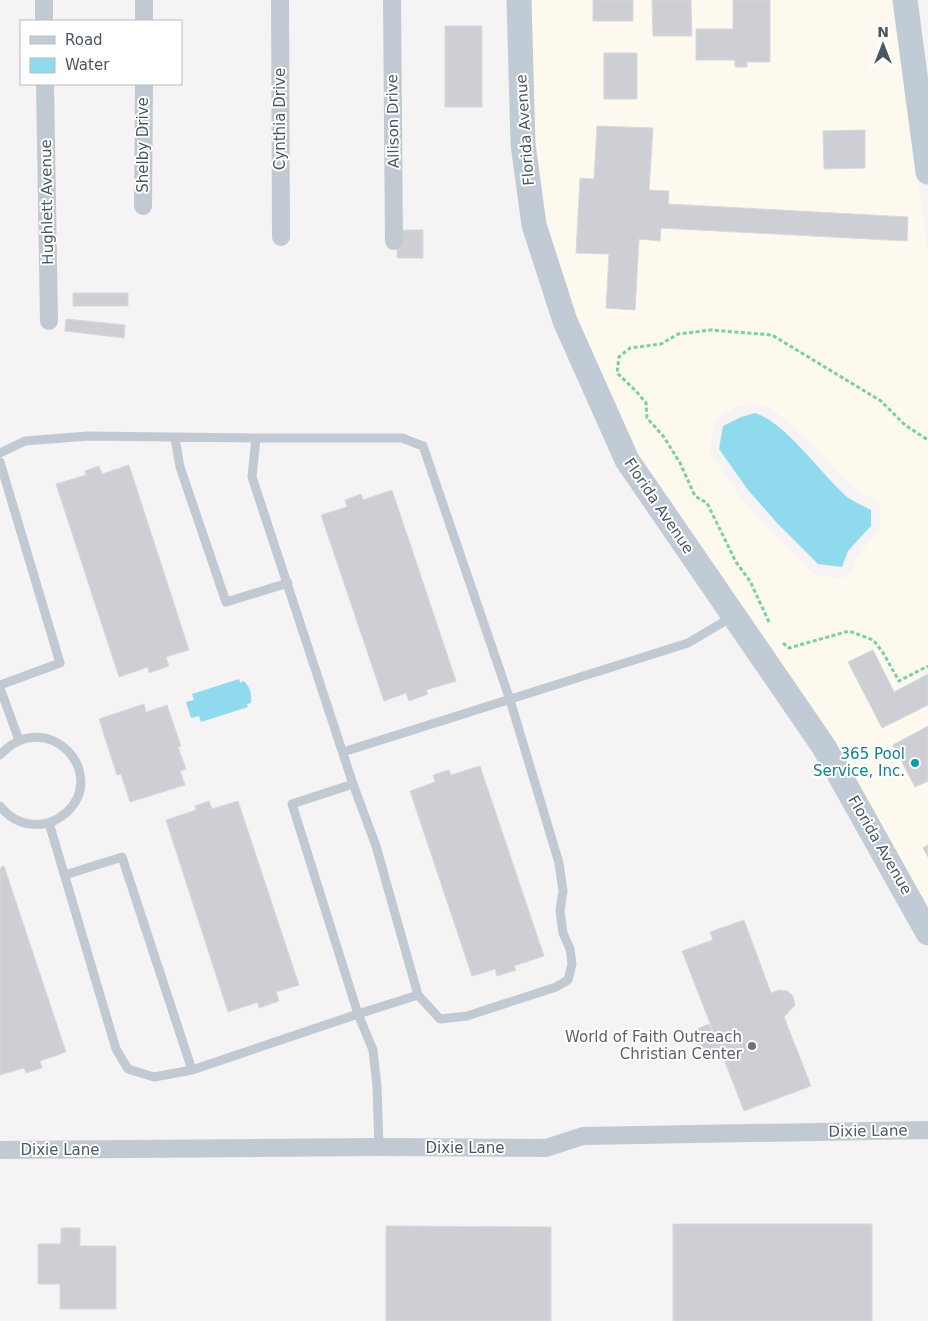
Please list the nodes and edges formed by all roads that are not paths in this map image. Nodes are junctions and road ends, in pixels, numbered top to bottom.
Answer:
1 (44, 0) edge
2 (144, 0) edge
3 (280, 0) edge
4 (392, 0) edge
5 (519, 0) edge
6 (905, 1) edge
7 (44, 20) edge
8 (144, 20) edge
9 (928, 34) edge
10 (928, 71) edge
11 (45, 85) edge
12 (144, 85) edge
13 (917, 96) junction
14 (928, 172) edge
15 (143, 206) dead end
16 (281, 237) dead end
17 (394, 241) dead end
18 (48, 321) dead end
19 (176, 438) junction
20 (256, 438) junction
21 (0, 453) edge
22 (0, 462) edge
23 (288, 583) junction
24 (734, 615) junction
25 (0, 686) edge
26 (510, 700) junction
27 (20, 740) junction
28 (343, 752) junction
29 (0, 755) edge
30 (353, 784) junction
31 (0, 806) edge
32 (48, 823) junction
33 (65, 875) junction
34 (928, 932) edge
35 (418, 995) junction
36 (358, 1014) junction
37 (192, 1070) junction
38 (928, 1130) edge
39 (379, 1147) junction
40 (0, 1150) edge

1 - 7 street
2 - 8 street
3 - 16 street, Cynthia Drive
4 - 17 street, Allison Drive
5 - 24 street, Florida Avenue
6 - 9 street
6 - 13 street
10 - 13 street
11 - 18 street, Hughlett Avenue
12 - 15 street, Shelby Drive
13 - 14 street
19 - 20 lane
19 - 21 lane
19 - 23 lane
20 - 23 lane
20 - 26 lane
22 - 25 lane
23 - 28 lane
24 - 26 lane
24 - 34 street, Florida Avenue
25 - 27 lane
26 - 28 lane
26 - 35 lane
27 - 29 lane
27 - 32 lane
28 - 30 lane
30 - 35 lane
30 - 36 lane
31 - 32 lane
32 - 33 lane
33 - 37 lane
33 - 37 lane
35 - 36 lane
36 - 37 lane
36 - 39 lane
38 - 39 street, Dixie Lane
39 - 40 street, Dixie Lane

